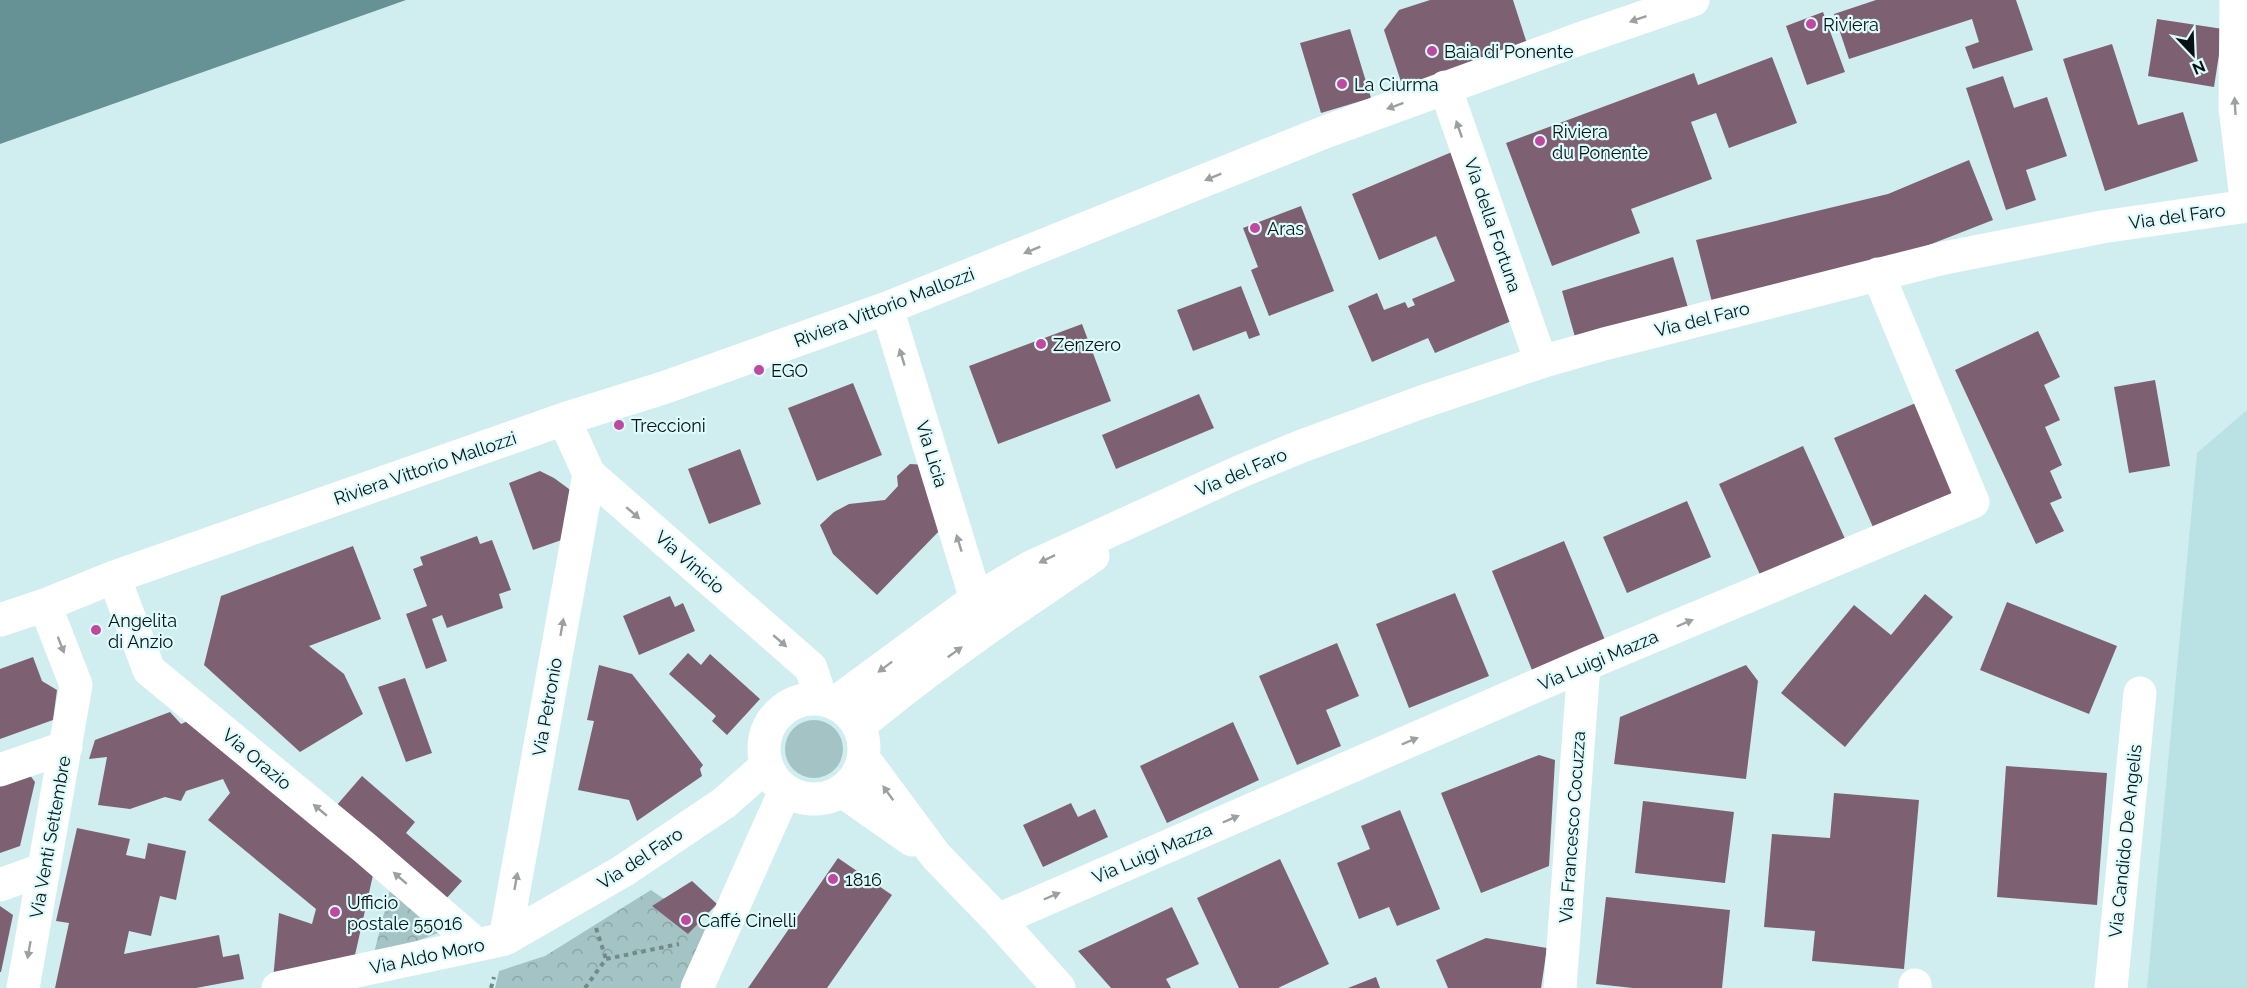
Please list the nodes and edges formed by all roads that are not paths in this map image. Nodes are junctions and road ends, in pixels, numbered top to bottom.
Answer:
1 (1693, 0) edge
2 (2236, 0) edge
3 (1445, 87) junction
4 (2247, 206) edge
5 (1878, 274) junction
6 (887, 308) junction
7 (1541, 362) junction
8 (564, 419) junction
9 (589, 474) junction
10 (1176, 499) junction
11 (114, 577) junction
12 (976, 599) junction
13 (45, 605) junction
14 (0, 620) edge
15 (1584, 665) junction
16 (2140, 693) dead end
17 (828, 701) junction
18 (859, 726) junction
19 (66, 747) junction
20 (864, 759) junction
21 (766, 766) junction
22 (0, 770) edge
23 (785, 791) junction
24 (842, 791) junction
25 (724, 803) junction
26 (766, 834) junction
27 (936, 856) junction
28 (44, 869) junction
29 (0, 885) edge
30 (998, 920) junction
31 (491, 941) junction
32 (331, 982) edge
33 (23, 988) edge
34 (278, 988) edge
35 (697, 988) edge
36 (1059, 988) edge
37 (1560, 988) edge
38 (2111, 988) edge

1 -> 3 street, Riviera Vittorio Mallozzi
4 -> 2 street
3 -> 6 street, Riviera Vittorio Mallozzi
7 -> 3 street, Via della Fortuna
4 - 5 street, Via del Faro
5 - 7 street, Via del Faro
15 -> 5 street, Via Luigi Mazza
6 - 8 street, Riviera Vittorio Mallozzi
12 -> 6 street, Via Licia
7 - 10 street, Via del Faro
8 - 9 street, Via Vinicio
8 - 11 street, Riviera Vittorio Mallozzi
9 -> 17 street, Via Vinicio
31 -> 9 street, Via Petronio
10 -> 12 street, Via del Faro
18 -> 10 street, Via del Faro
11 - 13 street, Riviera Vittorio Mallozzi
31 -> 11 street, Via Orazio
12 -> 17 street, Via del Faro
13 - 14 street, Riviera Vittorio Mallozzi
13 -> 19 street, Via Venti Settembre
30 -> 15 street, Via Luigi Mazza
15 - 37 street, Via Francesco Cocuzza
16 - 38 street, Via Candido De Angelis
17 - 18 street
17 - 21 street
18 - 20 street
19 - 22 street
19 - 28 street, Via Venti Settembre
20 - 24 street
27 -> 20 street
21 - 23 street
21 - 25 street, Via del Faro
23 - 24 street
23 - 26 street
24 - 27 street
25 - 26 street
25 - 31 street, Via del Faro
26 - 35 street
27 - 30 street
28 - 29 street
28 -> 33 street, Via Venti Settembre
30 - 36 street
31 - 32 street, Via Aldo Moro
32 - 34 street, Via Aldo Moro

